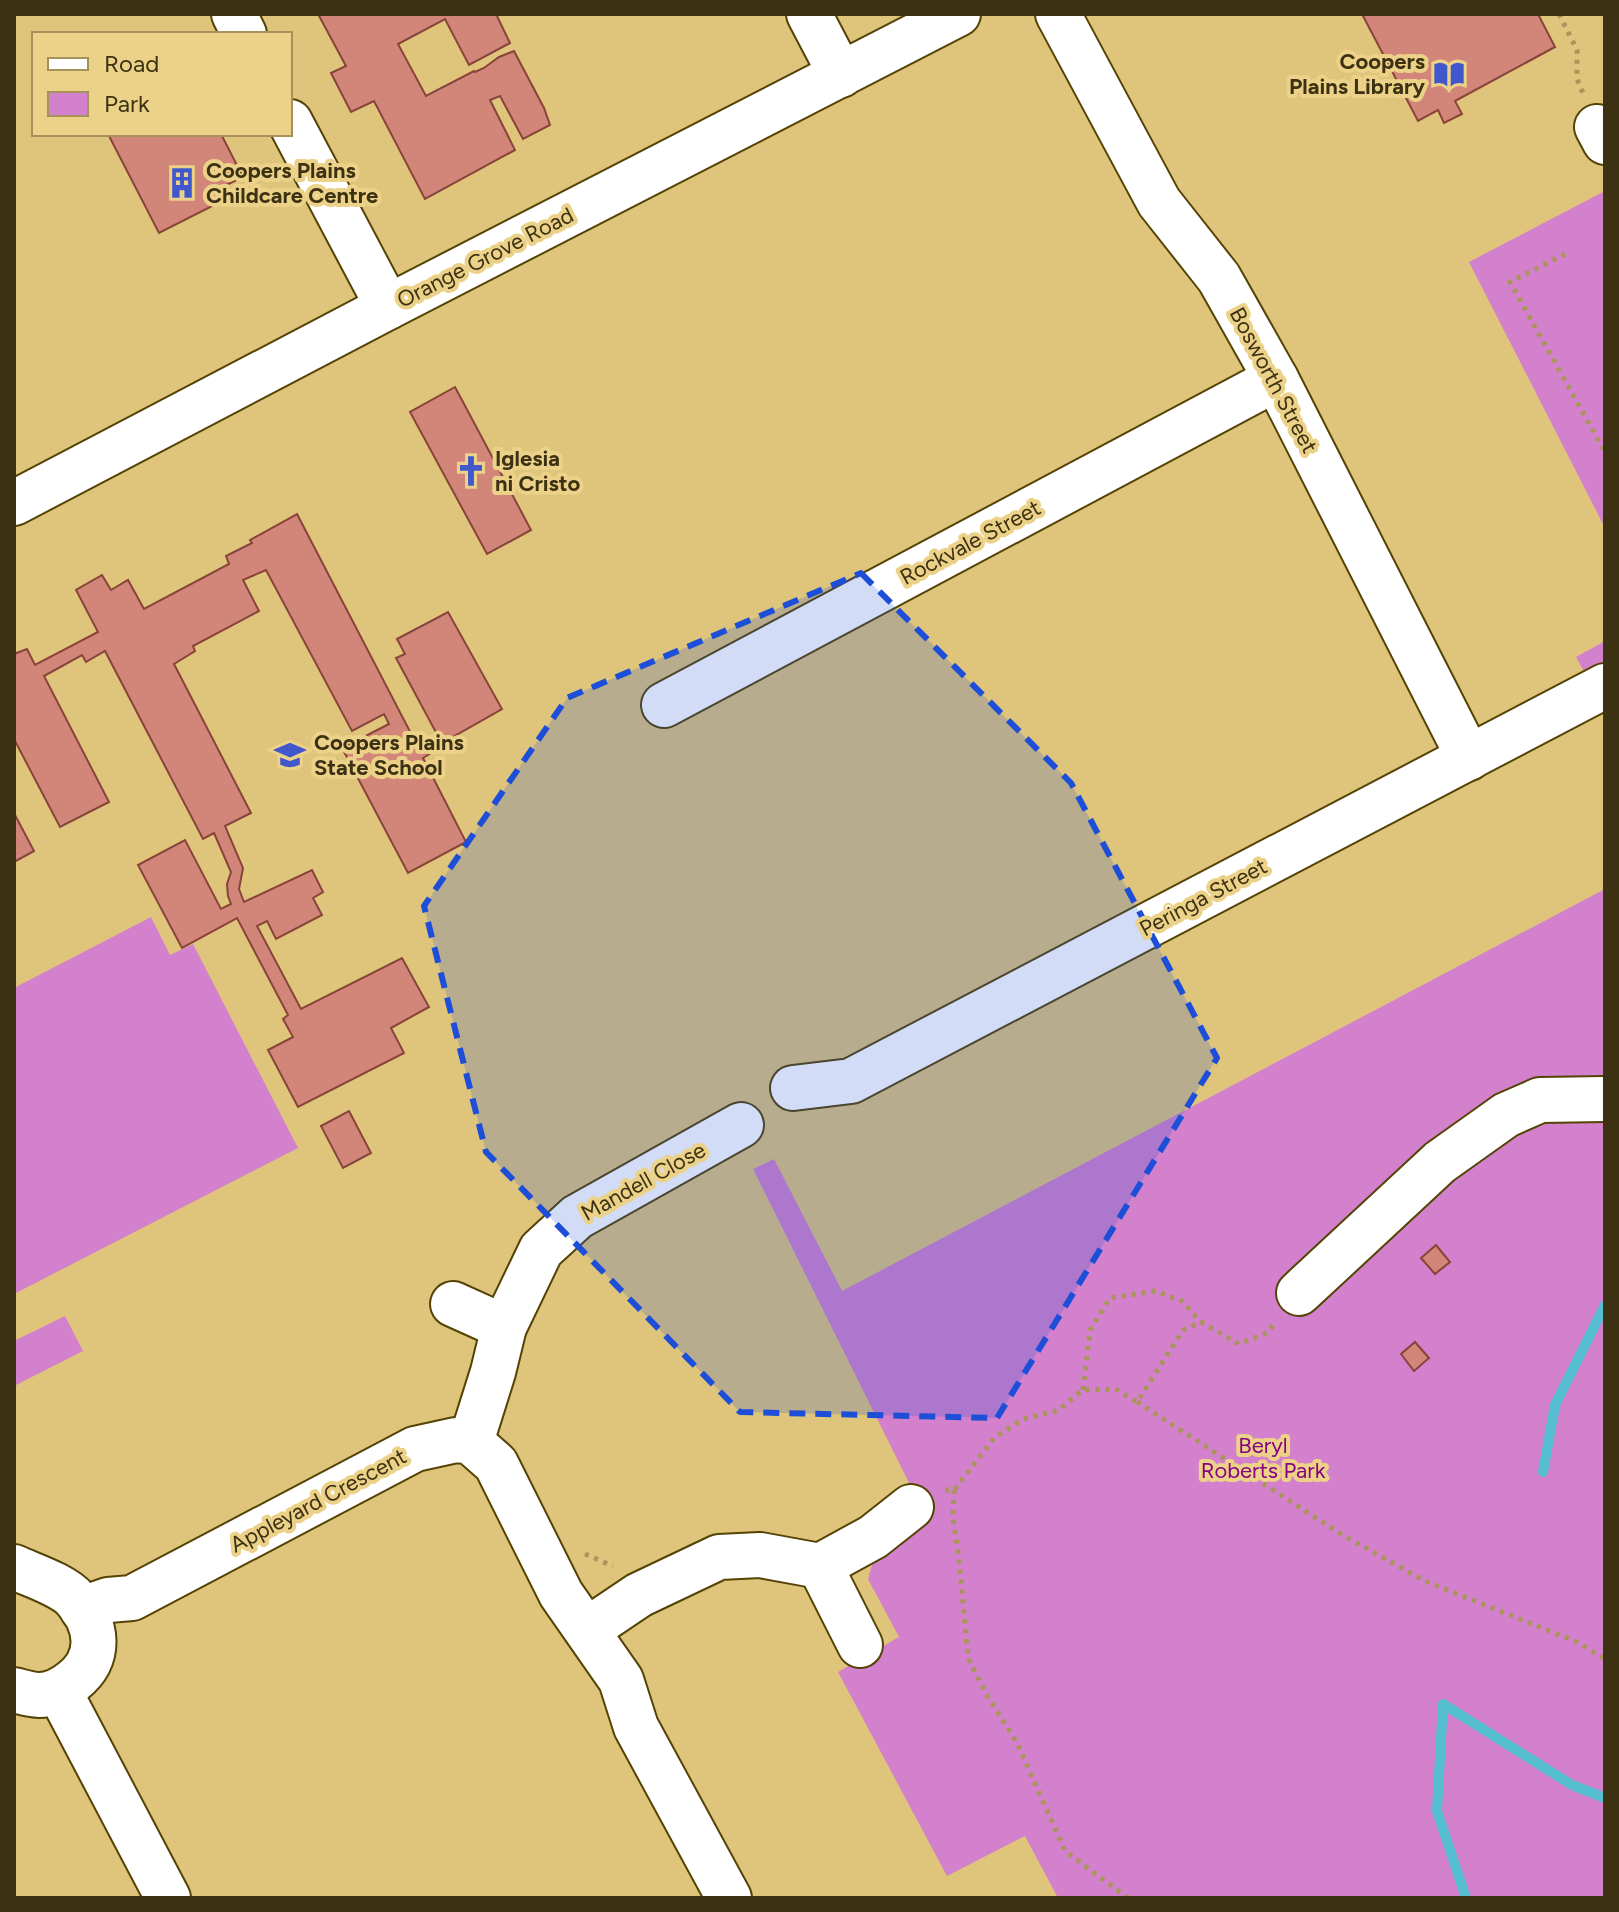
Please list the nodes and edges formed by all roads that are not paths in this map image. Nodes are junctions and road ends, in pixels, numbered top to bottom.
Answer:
1 (234, 14) edge
2 (809, 14) edge
3 (958, 14) edge
4 (1058, 14) edge
5 (243, 32) edge
6 (841, 75) junction
7 (292, 126) edge
8 (388, 307) junction
9 (1276, 379) junction
10 (14, 503) edge
11 (1605, 686) edge
12 (664, 705) dead end
13 (1469, 758) junction
14 (793, 1088) dead end
15 (1605, 1099) edge
16 (741, 1125) dead end
17 (1299, 1293) road end
18 (453, 1304) dead end
19 (504, 1327) junction
20 (471, 1442) junction
21 (911, 1507) road end
22 (820, 1566) junction
23 (14, 1567) edge
24 (82, 1609) junction
25 (587, 1630) junction
26 (860, 1645) dead end
27 (14, 1690) edge
28 (59, 1691) junction
29 (168, 1898) edge
30 (729, 1898) edge

1 - 5 street
2 - 6 street
3 - 6 street, Orange Grove Road
4 - 9 street, Bosworth Street
6 - 8 street, Orange Grove Road
7 - 8 street
8 - 10 street, Orange Grove Road
9 - 12 street, Rockvale Street
9 - 13 street, Bosworth Street
11 - 13 street, Peringa Street
13 - 14 street, Peringa Street
15 - 17 street
16 - 19 street, Mandell Close
18 - 19 street
19 - 20 street, Mandell Close
20 - 24 street, Appleyard Crescent
20 - 25 street
21 - 22 street
22 - 25 street
22 - 26 street
23 - 24 street
24 - 28 street
25 - 30 street
27 - 28 street
28 - 29 street

